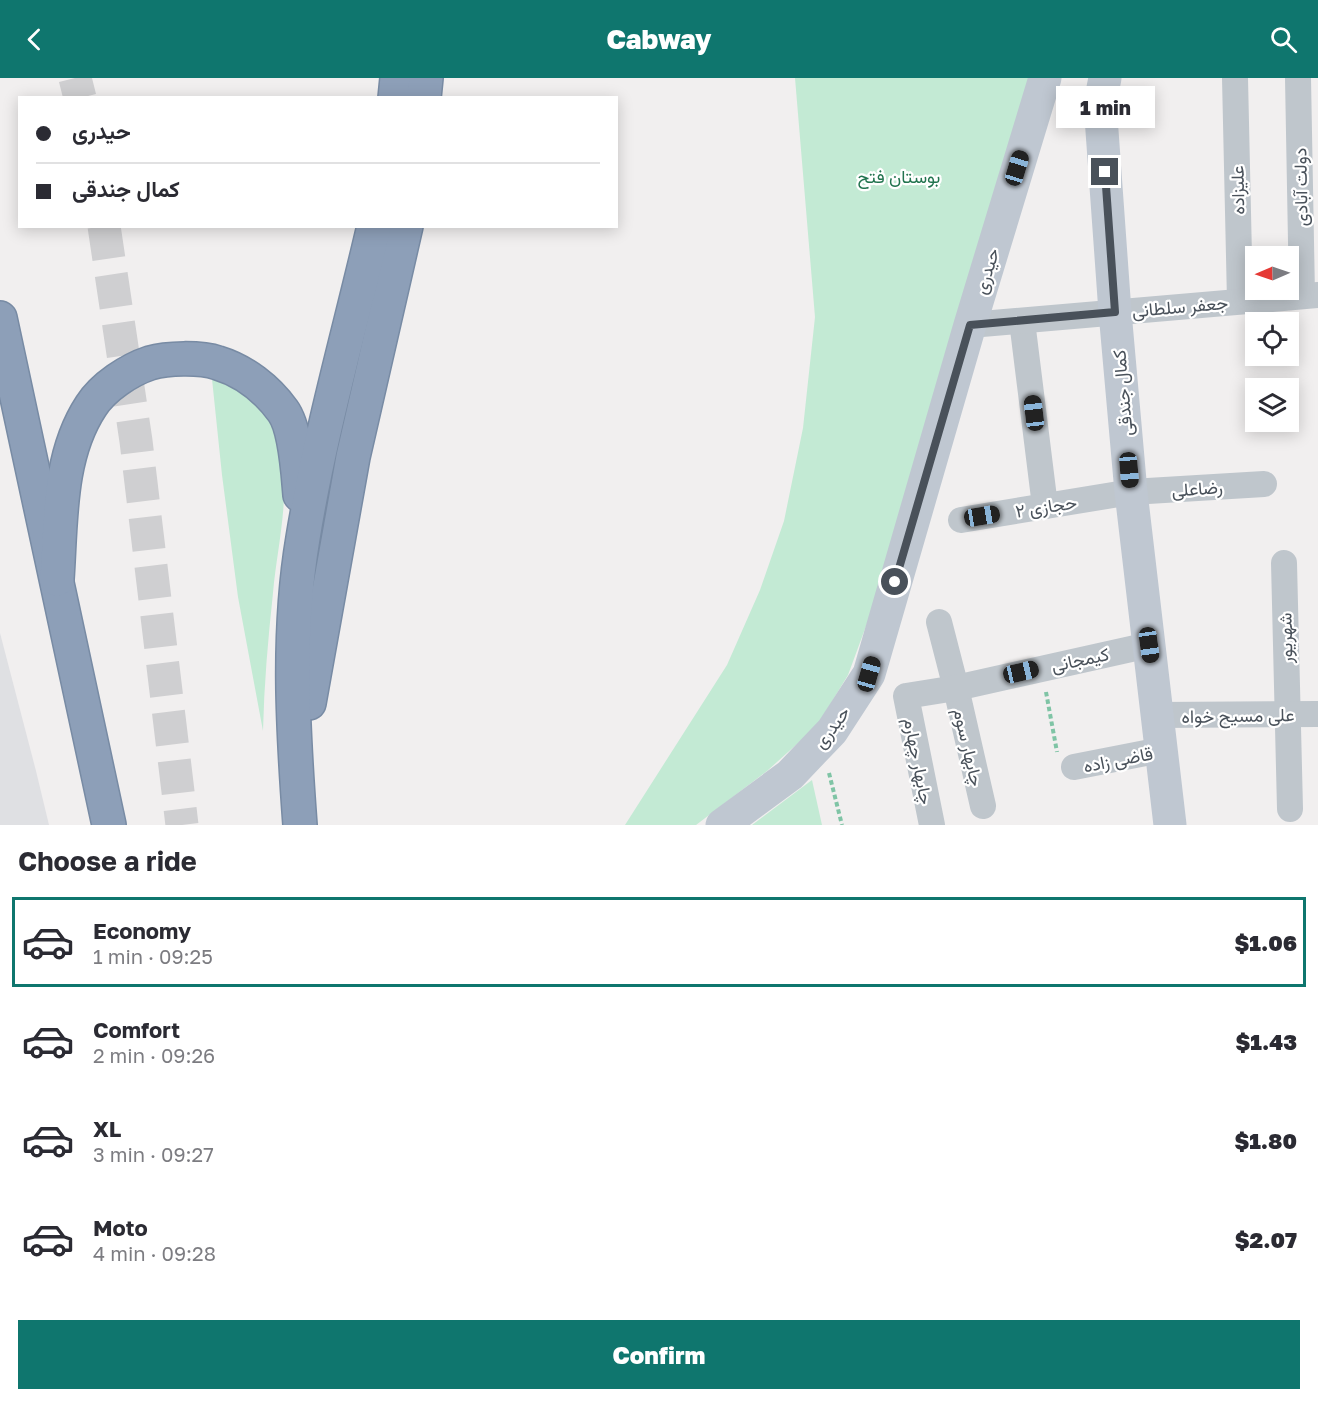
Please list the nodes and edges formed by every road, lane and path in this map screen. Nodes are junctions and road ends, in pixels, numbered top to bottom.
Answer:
1 (397, 78) edge
2 (426, 78) edge
3 (1045, 78) edge
4 (1235, 78) edge
5 (1298, 78) edge
6 (1102, 91) edge
7 (395, 96) edge
8 (424, 96) edge
9 (406, 228) edge
10 (371, 238) edge
11 (1314, 300) edge
12 (1240, 301) junction
13 (1115, 312) junction
14 (0, 318) edge
15 (1022, 321) junction
16 (970, 325) junction
17 (1264, 484) dead end
18 (1131, 492) junction
19 (1045, 506) junction
20 (961, 520) dead end
21 (303, 539) junction
22 (1284, 563) dead end
23 (57, 579) junction
24 (939, 622) dead end
25 (1149, 645) junction
26 (1042, 667) junction
27 (956, 688) junction
28 (906, 696) joint
29 (1287, 714) junction
30 (1318, 714) edge
31 (1158, 715) junction
32 (822, 742) junction
33 (1161, 750) junction
34 (1066, 760) joint
35 (296, 772) junction
36 (983, 807) dead end
37 (1290, 809) dead end
38 (109, 825) edge
39 (300, 825) edge
40 (722, 825) edge
41 (842, 825) edge
42 (932, 825) edge
43 (1170, 825) edge

1 - 7 highway
2 - 8 highway
3 - 16 street, حیدری
4 - 12 street, علیزاده
5 - 11 street, دولت آبادی
6 - 13 street, کمال جندقی
9 - 35 highway
10 - 21 highway
11 - 12 street, جعفر سلطانی
12 - 13 street, جعفر سلطانی
13 - 15 street, جعفر سلطانی
13 - 18 street, کمال جندقی
14 - 23 highway
15 - 16 street, جعفر سلطانی
15 - 19 street
16 - 32 street, حیدری
17 - 18 street, رضاعلی
18 - 19 street, حجازی ۲
18 - 25 street, کمال جندقی
19 - 20 street, حجازی ۲
21 - 23 highway
21 - 35 highway
22 - 29 street, شهریور
23 - 38 highway
24 - 27 street, چابهار سوم
25 - 26 street, کیمجانی
25 - 31 street, کمال جندقی
26 - 27 street, کیمجانی
26 - 34 path
27 - 28 street, کیمجانی
27 - 36 street, چابهار سوم
28 - 42 street, چابهار چهارم
29 - 30 street, علی مسیح خواه
29 - 31 street, علی مسیح خواه
29 - 37 street, شهریور
31 - 33 street, کمال جندقی
32 - 40 street, حیدری
32 - 41 path
33 - 34 street, قاضی زاده
33 - 43 street, کمال جندقی
35 - 39 highway

